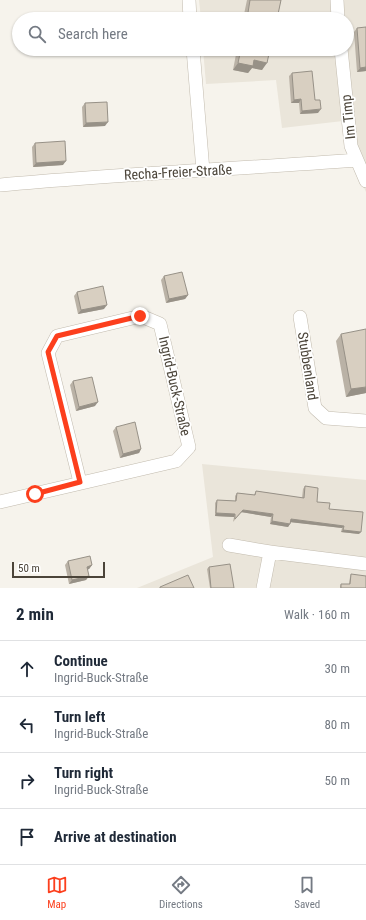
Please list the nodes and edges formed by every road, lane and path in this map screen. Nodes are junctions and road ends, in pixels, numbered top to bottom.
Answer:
1 (189, 0) edge
2 (337, 0) edge
3 (190, 12) edge
4 (338, 12) edge
5 (194, 56) edge
6 (342, 56) edge
7 (357, 160) junction
8 (202, 171) junction
9 (366, 181) edge
10 (0, 185) edge
11 (300, 317) dead end
12 (366, 421) edge
13 (80, 482) junction
14 (0, 502) edge
15 (229, 545) dead end
16 (270, 552) junction
17 (366, 564) edge
18 (263, 588) edge

1 - 3 street
2 - 4 street
5 - 8 street
6 - 7 street, Im Timp
7 - 8 street, Recha-Freier-Straße
7 - 9 street, Im Timp
8 - 10 street, Recha-Freier-Straße
11 - 12 street, Stubbenland
13 - 13 street, Ingrid-Buck-Straße
13 - 14 street, Ingrid-Buck-Straße
15 - 16 street
16 - 17 street
16 - 18 street

